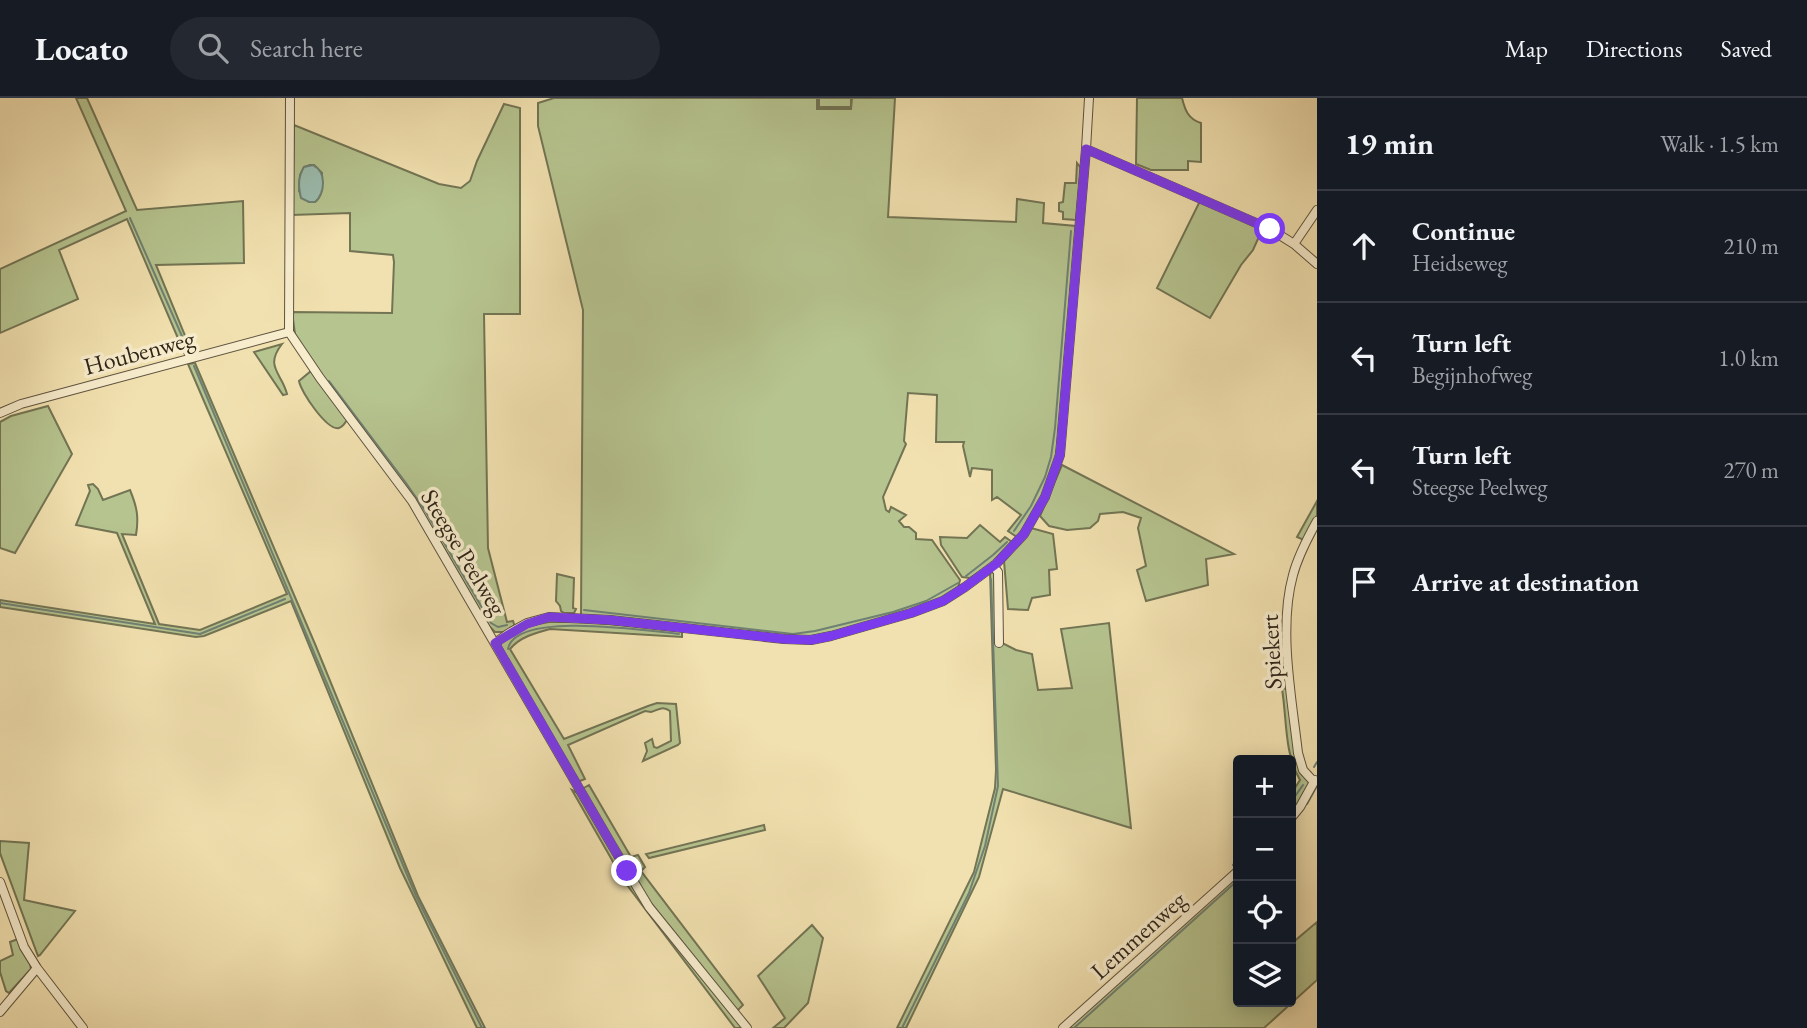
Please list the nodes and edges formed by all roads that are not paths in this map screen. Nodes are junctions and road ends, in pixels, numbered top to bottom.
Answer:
1 (289, 98) edge
2 (1089, 98) edge
3 (1086, 149) junction
4 (1317, 210) edge
5 (1294, 244) junction
6 (1317, 264) edge
7 (289, 332) junction
8 (0, 413) edge
9 (1317, 521) edge
10 (993, 566) junction
11 (495, 643) junction
12 (999, 643) dead end
13 (1316, 779) edge
14 (1296, 812) edge
15 (1233, 875) edge
16 (0, 882) edge
17 (37, 968) junction
18 (0, 1012) edge
19 (83, 1028) edge
20 (747, 1028) edge
21 (1063, 1028) edge

1 - 7 street
2 - 3 street
3 - 5 street
3 - 10 street
4 - 5 street
5 - 6 street
7 - 8 street, Houbenweg
7 - 11 street, Steegse Peelweg
9 - 13 street, Spiekert
10 - 11 street
10 - 12 street
11 - 20 street, Steegse Peelweg
13 - 14 street
15 - 21 street, Lemmenweg
16 - 17 street
17 - 18 street
17 - 19 street

